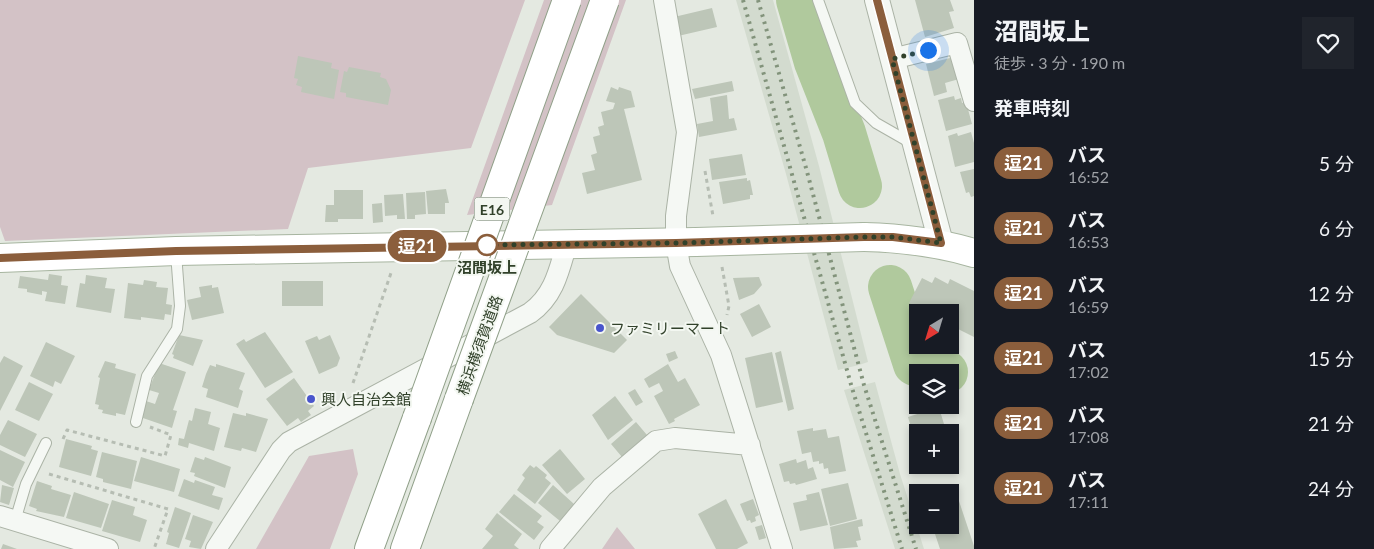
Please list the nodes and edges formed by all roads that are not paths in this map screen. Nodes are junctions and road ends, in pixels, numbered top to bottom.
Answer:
1 (567, 0) edge
2 (605, 0) edge
3 (664, 0) edge
4 (818, 0) edge
5 (877, 0) edge
6 (892, 59) junction
7 (974, 101) edge
8 (915, 145) junction
9 (686, 242) junction
10 (567, 243) junction
11 (941, 243) junction
12 (176, 251) junction
13 (974, 253) edge
14 (2, 258) edge
15 (136, 422) road end
16 (46, 443) dead end
17 (750, 445) junction
18 (8, 518) edge
19 (108, 549) edge
20 (216, 549) edge
21 (368, 549) edge
22 (405, 549) edge
23 (550, 549) edge
24 (782, 549) edge

1 - 21 main road, E16, bridge
2 - 22 main road, 横浜横須賀道路 / E16, bridge
3 - 9 street
4 - 8 lane
5 - 6 street
6 - 7 street
6 - 8 street
8 - 11 street
9 - 10 main road
9 - 11 main road, bridge
9 - 17 street
10 - 12 main road
10 - 20 street
11 - 13 main road
12 - 14 main road
12 - 15 lane
16 - 18 lane
17 - 23 street
17 - 24 street
18 - 19 street

